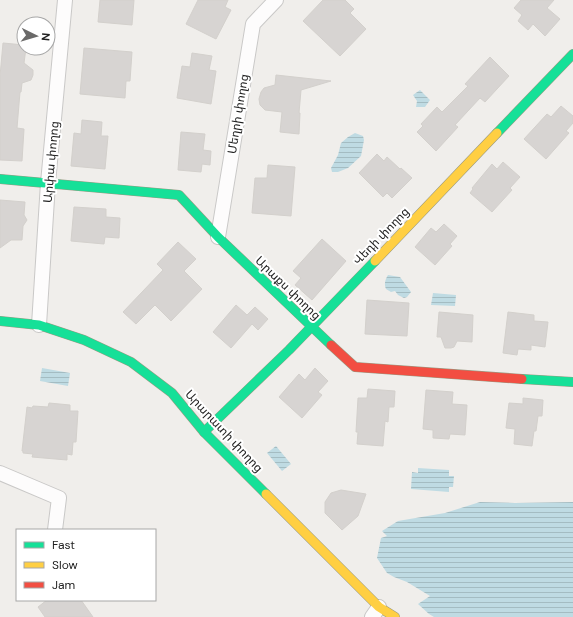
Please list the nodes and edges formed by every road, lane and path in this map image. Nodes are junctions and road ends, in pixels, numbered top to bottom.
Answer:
1 (65, 0) edge
2 (276, 0) edge
3 (573, 54) edge
4 (0, 179) edge
5 (48, 183) junction
6 (218, 237) junction
7 (0, 321) edge
8 (39, 325) junction
9 (311, 327) junction
10 (573, 382) edge
11 (204, 432) junction
12 (0, 473) edge
13 (55, 529) edge
14 (375, 612) edge
15 (396, 617) edge

1 - 5 street, Արփա փողոց
2 - 6 street, Մեղրի փողոց
3 - 9 street, Վեդի փողոց
4 - 5 street, Արաքս փողոց
5 - 6 street, Արաքս փողոց
5 - 8 street, Արփա փողոց
6 - 9 street, Արաքս փողոց
7 - 8 street, Արարատի փողոց
8 - 11 street, Արարատի փողոց
9 - 10 street, Արաքս փողոց
9 - 11 street, Վեդի փողոց
11 - 14 street, Արարատի փողոց
12 - 13 street
14 - 15 street, Արարատի փողոց

